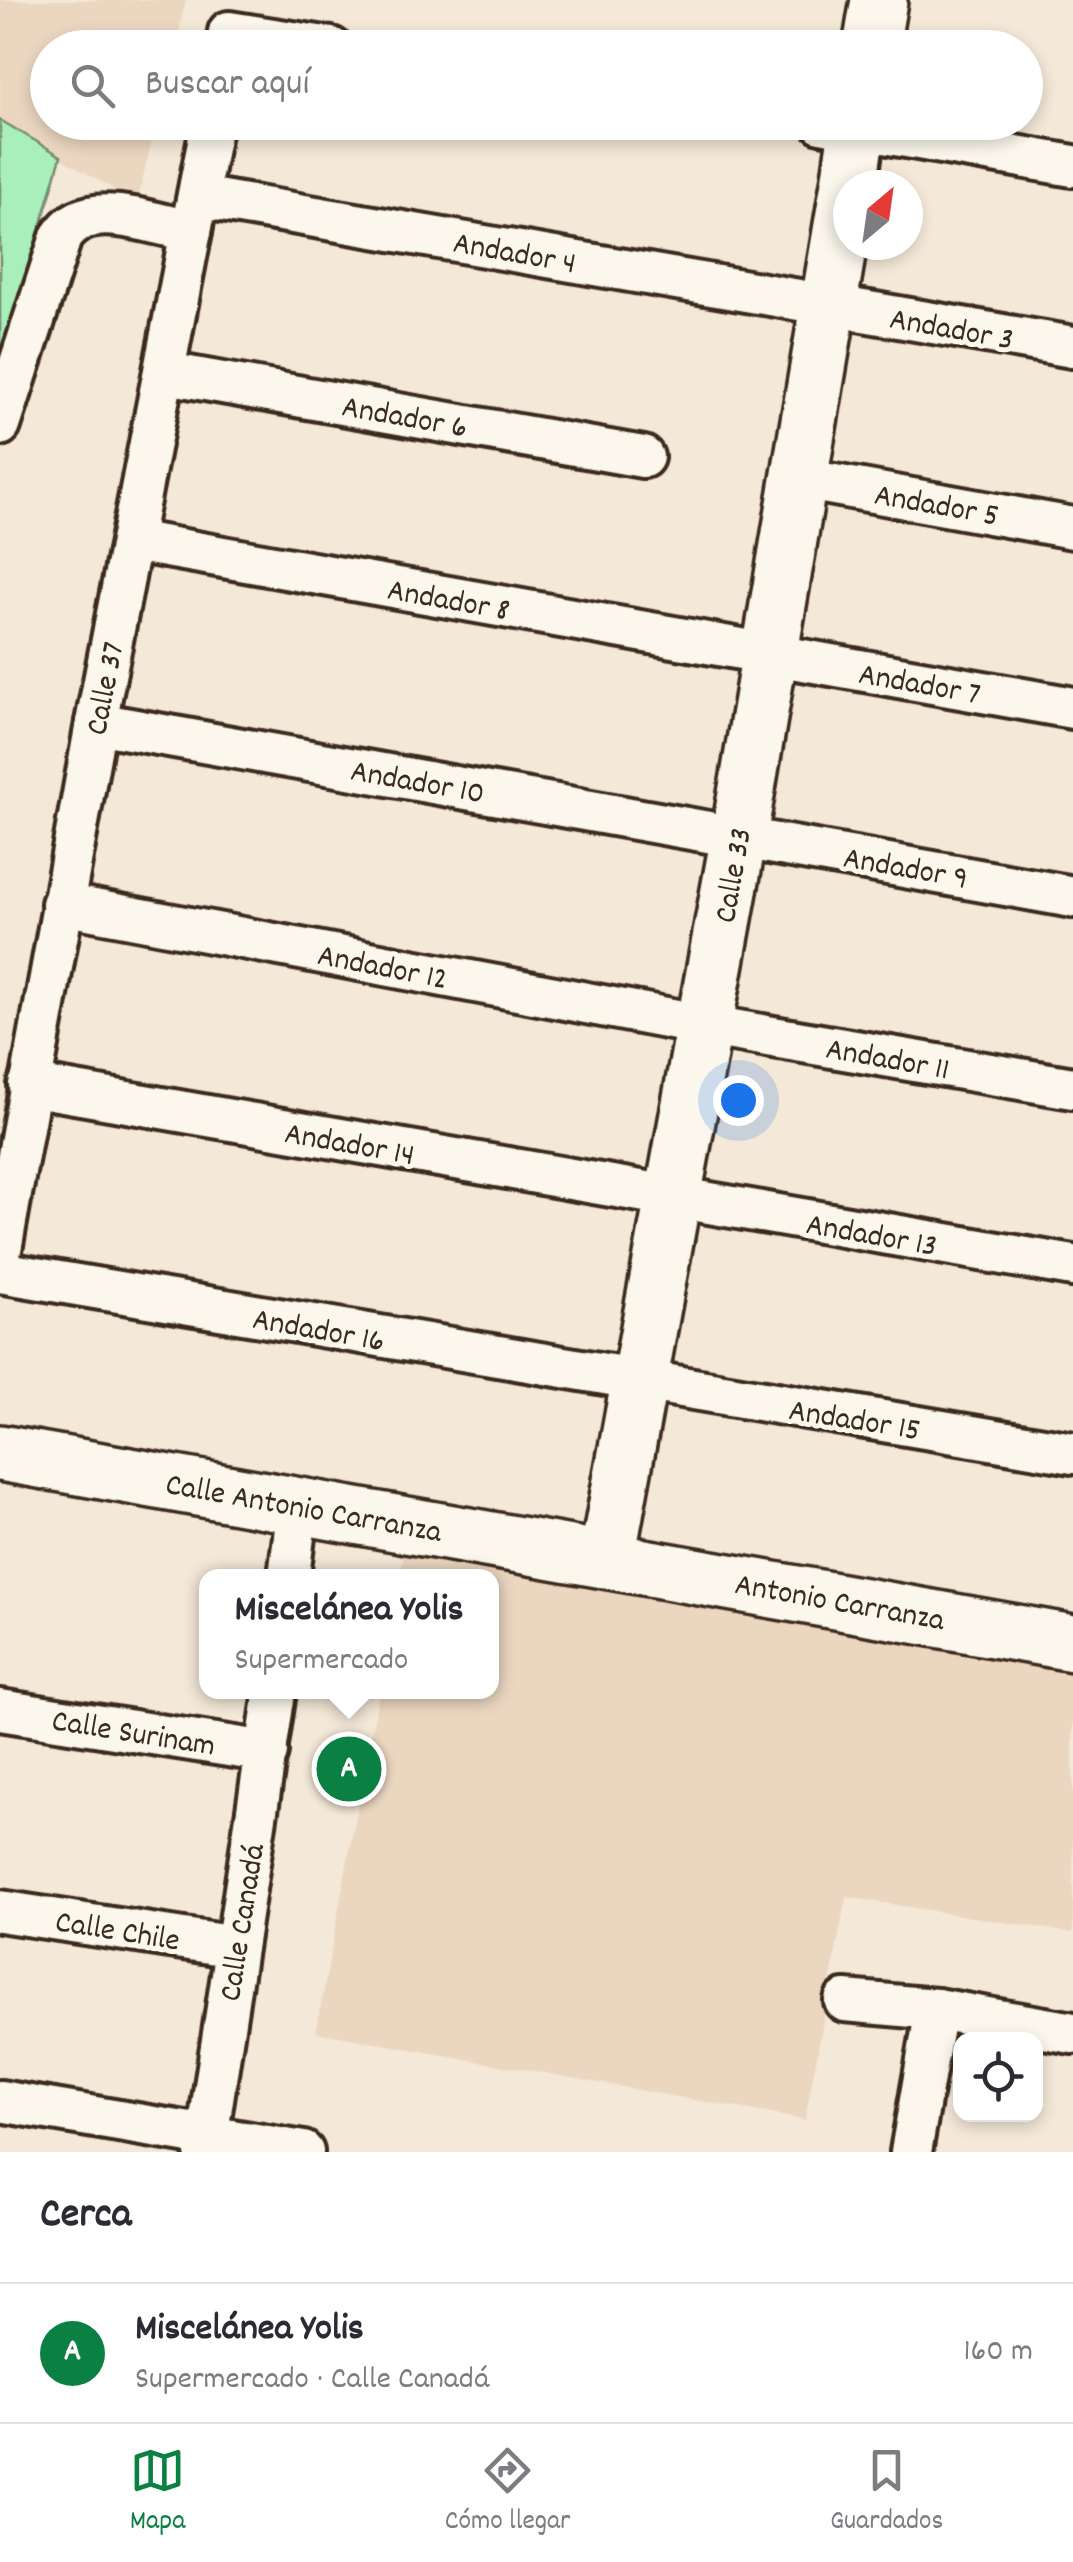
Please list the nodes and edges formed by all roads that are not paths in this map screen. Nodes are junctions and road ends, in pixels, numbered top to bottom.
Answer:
1 (879, 0) edge
2 (873, 30) edge
3 (209, 140) edge
4 (846, 140) edge
5 (932, 140) edge
6 (1073, 166) edge
7 (847, 170) edge
8 (195, 214) junction
9 (838, 260) edge
10 (832, 306) junction
11 (1073, 347) edge
12 (166, 373) junction
13 (0, 426) edge
14 (643, 458) dead end
15 (801, 478) junction
16 (1073, 528) edge
17 (132, 541) junction
18 (766, 656) junction
19 (1073, 708) edge
20 (96, 723) junction
21 (739, 836) junction
22 (1073, 896) edge
23 (62, 904) junction
24 (703, 1025) junction
25 (29, 1085) junction
26 (1073, 1088) edge
27 (671, 1199) junction
28 (0, 1254) edge
29 (1073, 1266) edge
30 (0, 1272) edge
31 (637, 1383) junction
32 (0, 1453) edge
33 (1073, 1454) edge
34 (298, 1505) junction
35 (607, 1558) junction
36 (290, 1569) edge
37 (1073, 1643) edge
38 (274, 1699) edge
39 (0, 1710) edge
40 (267, 1752) junction
41 (0, 1911) edge
42 (236, 1947) junction
43 (845, 2001) dead end
44 (936, 2009) junction
45 (1073, 2032) edge
46 (0, 2101) edge
47 (206, 2144) edge
48 (303, 2152) edge
49 (911, 2152) edge

1 - 2 street
3 - 8 street, Calle 37
4 - 7 street, Calle 33
5 - 6 street
8 - 10 street, Andador 4
8 - 12 street, Calle 37
8 - 13 street, Andador 4
9 - 10 street, Calle 33
10 - 11 street, Andador 3
10 - 15 street, Calle 33
12 - 14 street, Andador 6
12 - 17 street, Calle 37
15 - 16 street, Andador 5
15 - 18 street, Calle 33
17 - 18 street, Andador 8
17 - 20 street, Calle 37
18 - 19 street, Andador 7
18 - 21 street, Calle 33
20 - 21 street, Andador 10
20 - 23 street, Calle 37
21 - 22 street, Andador 9
21 - 24 street, Calle 33
23 - 24 street, Andador 12
23 - 25 street, Calle 37
24 - 26 street, Andador 11
24 - 27 street, Calle 33
25 - 27 street, Andador 14
25 - 28 street, Calle 37
27 - 29 street, Andador 13
27 - 31 street, Calle 33
30 - 31 street, Andador 16
31 - 33 street, Andador 15
31 - 35 street, Calle 33
32 - 34 street, Calle Antonio Carranza
34 - 35 street, Calle Antonio Carranza
34 - 36 street
35 - 37 street, Antonio Carranza
38 - 40 street, Calle Canadá
39 - 40 street, Calle Surinam
40 - 42 street, Calle Canadá
41 - 42 street, Calle Chile
42 - 47 street, Calle Canadá
43 - 44 street
44 - 45 street
44 - 49 street
46 - 47 street
47 - 48 street

